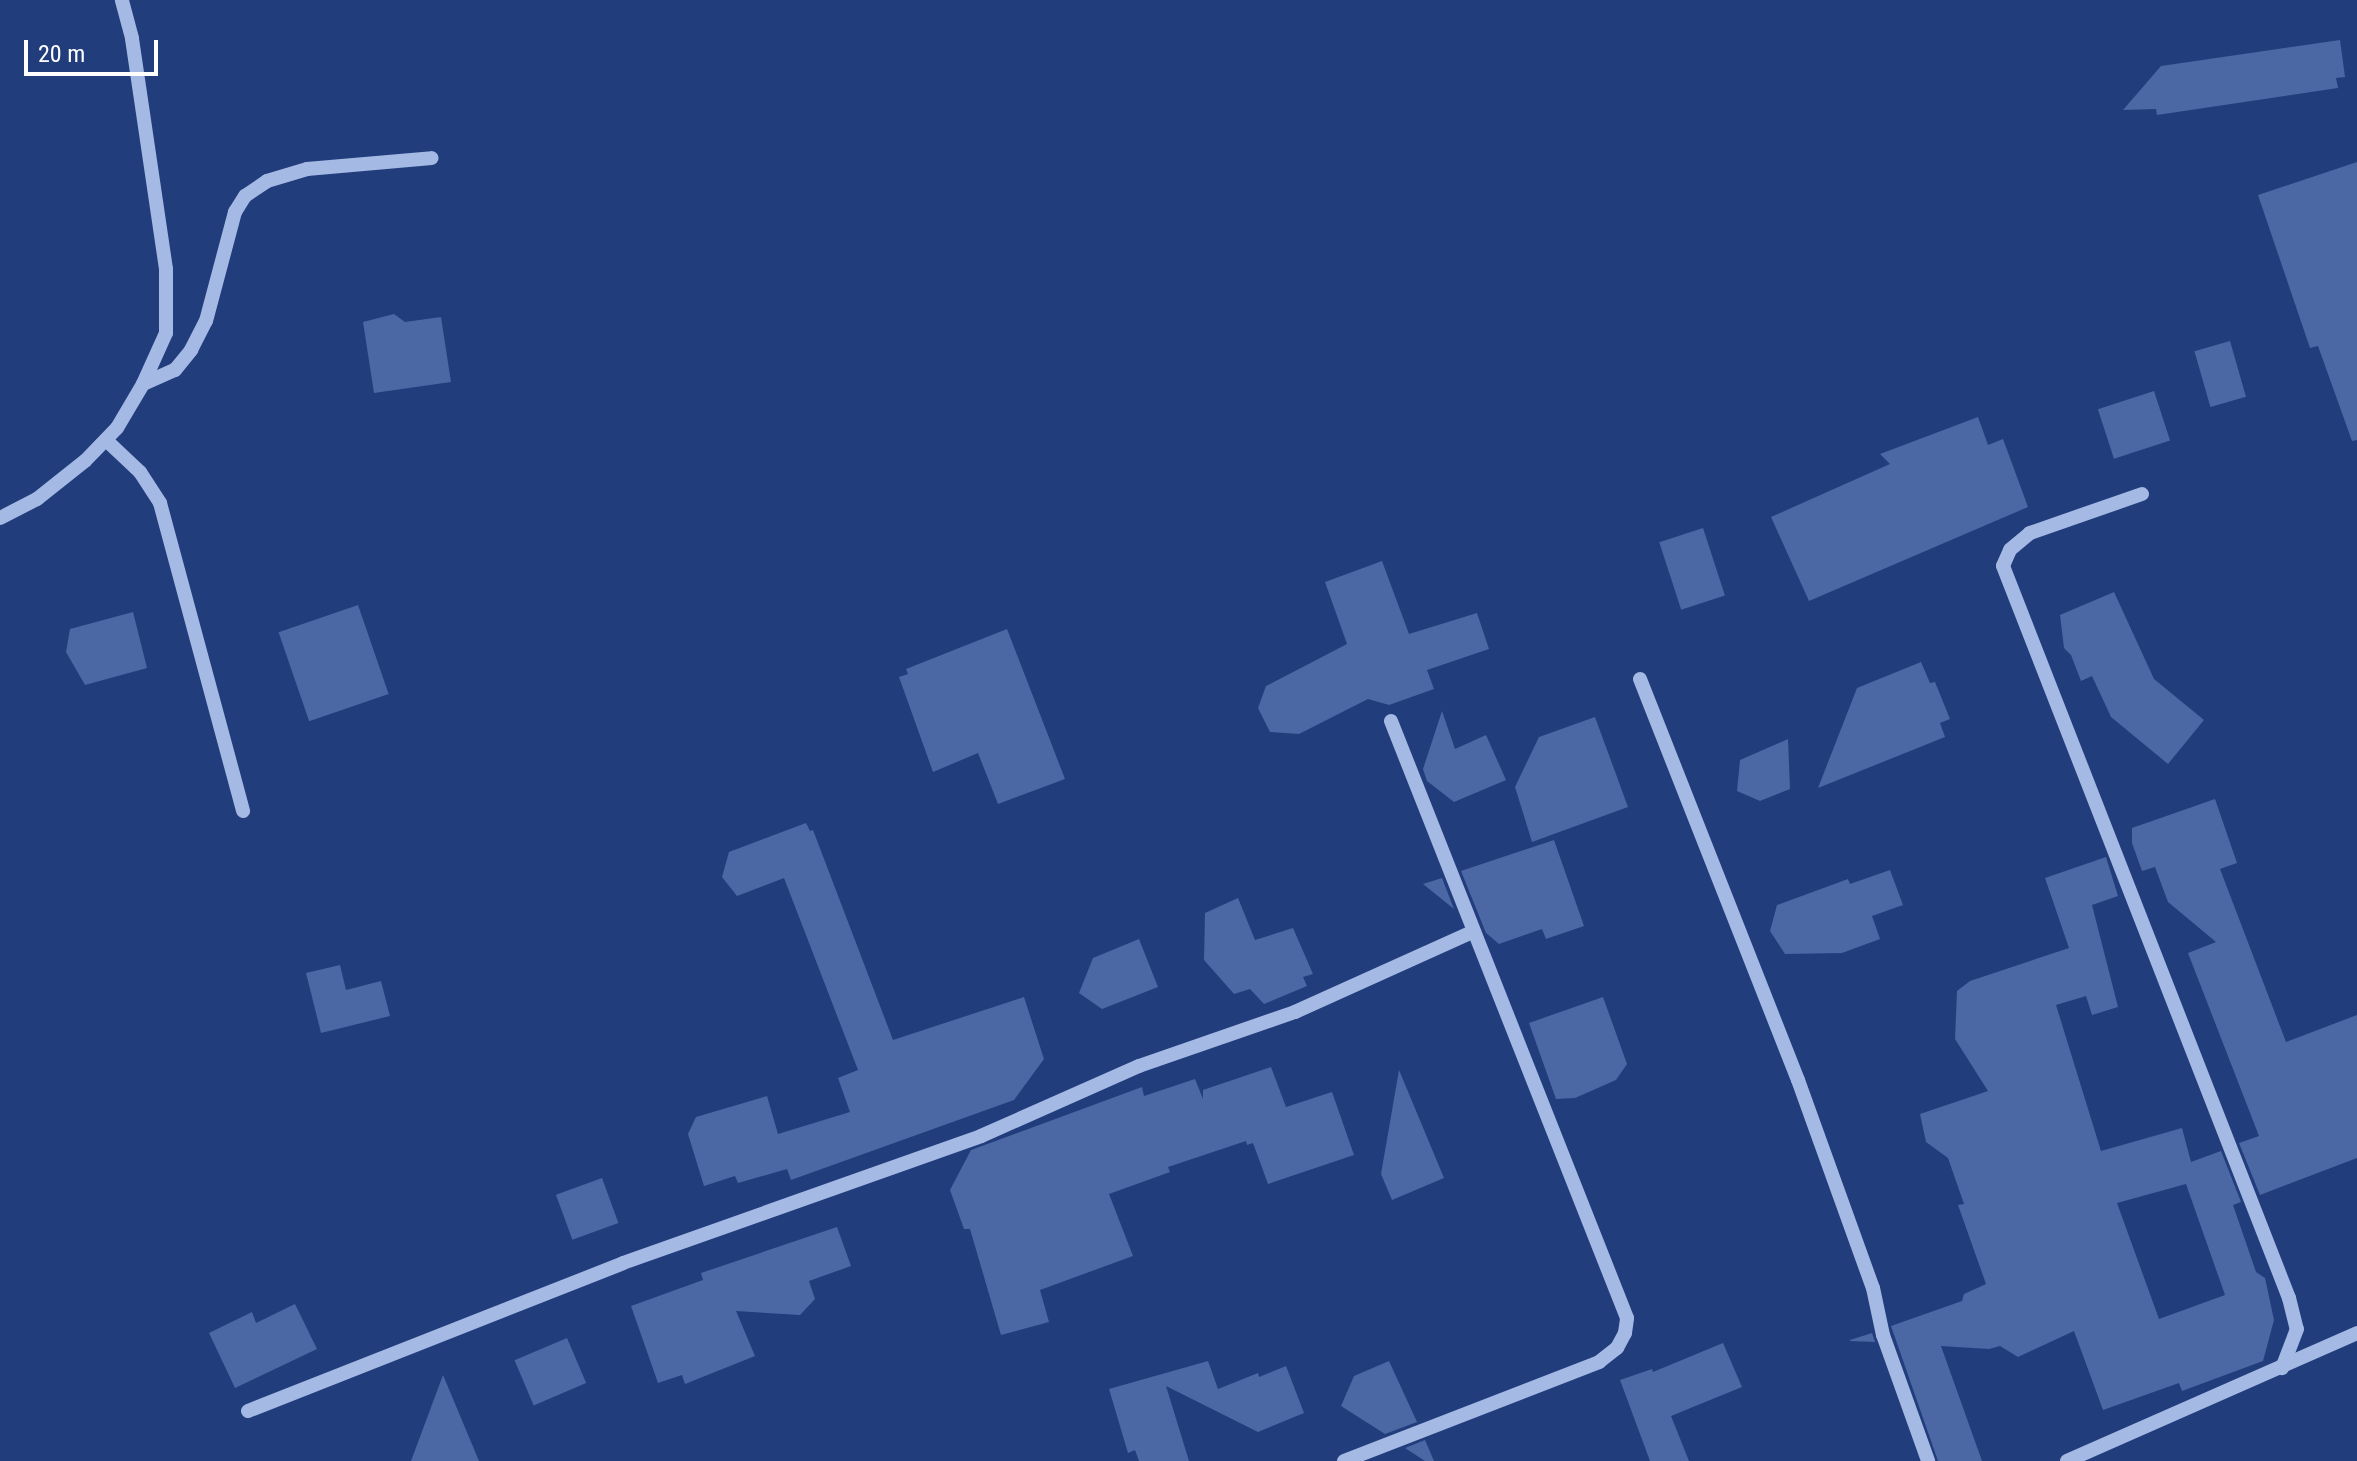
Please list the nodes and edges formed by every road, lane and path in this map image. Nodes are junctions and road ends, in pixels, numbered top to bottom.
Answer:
1 (122, 0) edge
2 (432, 158) dead end
3 (143, 384) junction
4 (106, 440) junction
5 (2142, 494) dead end
6 (0, 518) edge
7 (1640, 679) dead end
8 (1391, 721) dead end
9 (243, 811) dead end
10 (1474, 931) junction
11 (2357, 1333) edge
12 (2282, 1368) junction
13 (248, 1411) dead end
14 (1344, 1461) edge
15 (1928, 1461) edge
16 (2067, 1461) edge

1 - 3 street
2 - 3 street
3 - 4 street
4 - 6 street
4 - 9 street
5 - 12 street
7 - 15 street
8 - 10 street
10 - 13 street
10 - 14 street
11 - 12 street
12 - 16 street

